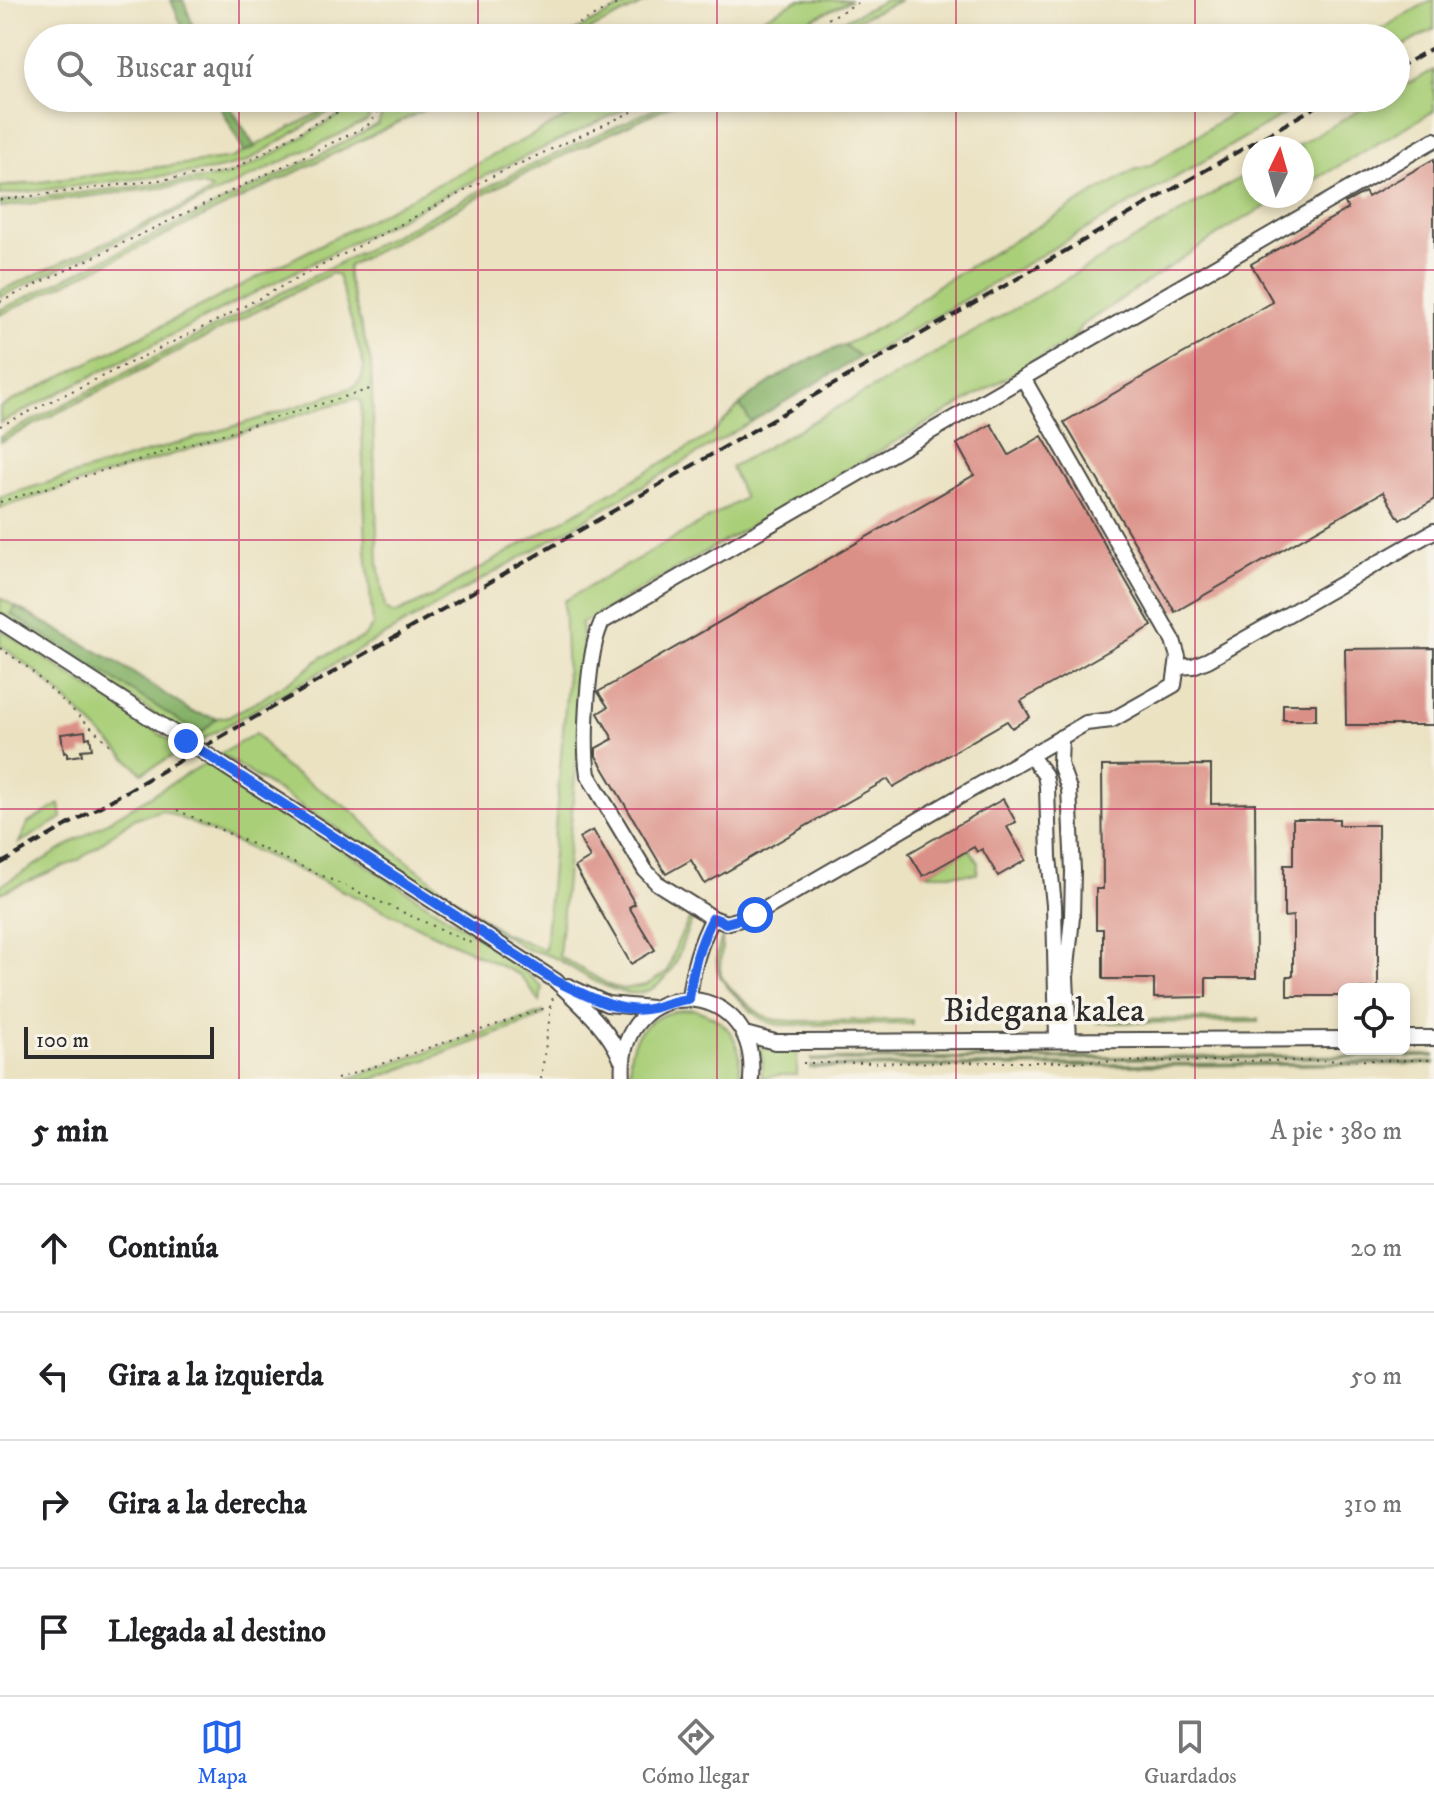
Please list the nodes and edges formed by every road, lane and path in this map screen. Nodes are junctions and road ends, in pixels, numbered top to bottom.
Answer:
1 (625, 0) edge
2 (863, 0) edge
3 (578, 24) edge
4 (819, 24) edge
5 (338, 112) edge
6 (378, 112) edge
7 (632, 112) edge
8 (1434, 140) edge
9 (0, 200) edge
10 (0, 302) edge
11 (1023, 378) junction
12 (370, 389) dead end
13 (0, 426) edge
14 (0, 502) edge
15 (1434, 531) edge
16 (0, 621) edge
17 (0, 648) edge
18 (1178, 667) junction
19 (1061, 737) junction
20 (112, 747) dead end
21 (1030, 755) junction
22 (177, 810) dead end
23 (713, 918) junction
24 (481, 947) dead end
25 (556, 981) junction
26 (689, 999) junction
27 (551, 1006) junction
28 (652, 1008) junction
29 (745, 1034) junction
30 (1410, 1038) edge
31 (1434, 1038) edge
32 (1338, 1039) edge
33 (1063, 1040) junction
34 (621, 1059) junction
35 (1434, 1060) edge
36 (803, 1063) dead end
37 (337, 1079) edge
38 (541, 1079) edge
39 (623, 1079) edge
40 (751, 1079) edge

1 - 3 path
2 - 4 path
5 - 9 path
6 - 10 path
7 - 13 path
8 - 11 street
11 - 18 street
11 - 23 street
12 - 14 path
15 - 18 street
16 - 25 street, bridge
17 - 20 path
18 - 19 street
19 - 21 street
19 - 33 street
21 - 23 street
21 - 33 street
22 - 24 path
23 - 26 street
25 - 27 path
25 - 28 street
25 - 34 street
26 - 28 street
26 - 29 street
27 - 37 path
27 - 38 path
28 - 34 street
29 - 33 street, Bidegana kalea
29 - 40 street
30 - 31 street
32 - 33 street, Bidegana kalea
34 - 39 street
35 - 36 path

